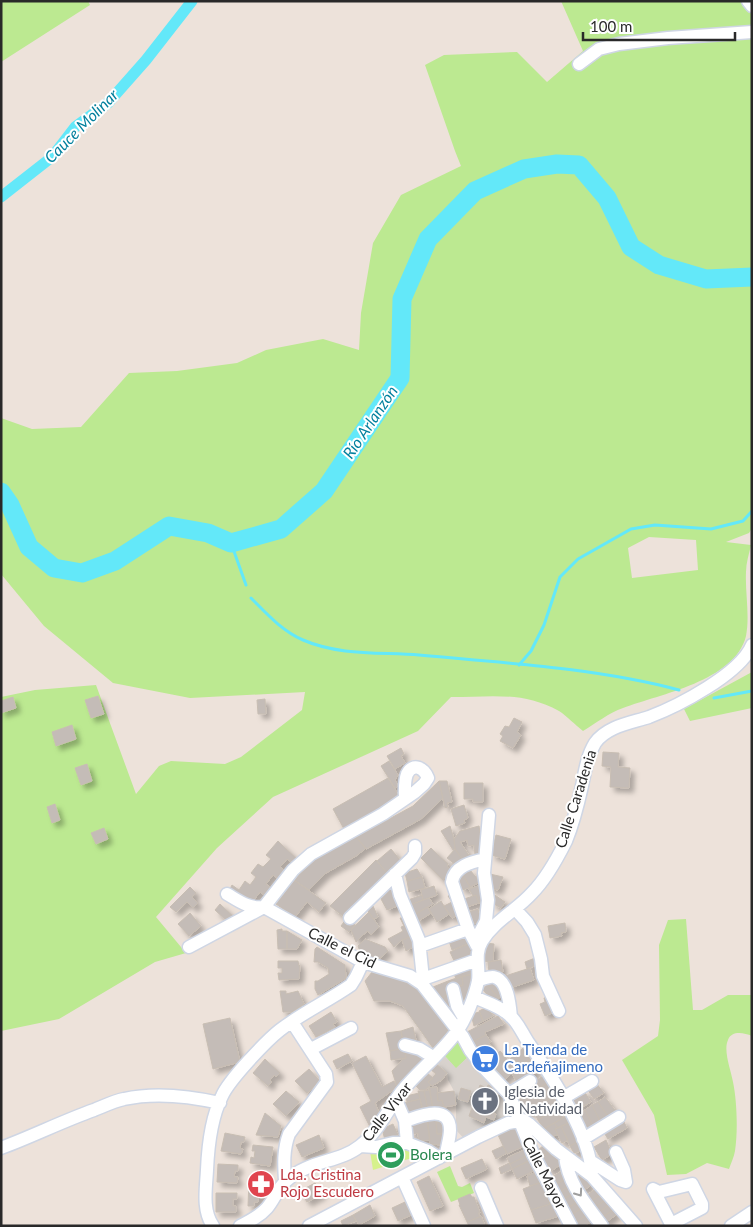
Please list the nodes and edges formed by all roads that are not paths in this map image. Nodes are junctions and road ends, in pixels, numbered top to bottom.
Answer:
1 (748, 1) edge
2 (752, 6) edge
3 (752, 32) edge
4 (579, 64) dead end
5 (752, 645) edge
6 (405, 799) dead end
7 (489, 815) dead end
8 (415, 846) dead end
9 (485, 860) junction
10 (395, 874) junction
11 (227, 894) dead end
12 (264, 907) junction
13 (515, 909) junction
14 (350, 918) dead end
15 (468, 930) junction
16 (420, 946) junction
17 (189, 947) dead end
18 (478, 954) junction
19 (363, 962) junction
20 (478, 980) junction
21 (423, 981) junction
22 (453, 989) dead end
23 (474, 997) junction
24 (559, 1010) dead end
25 (511, 1017) junction
26 (464, 1018) junction
27 (292, 1022) junction
28 (351, 1028) dead end
29 (458, 1030) junction
30 (404, 1045) dead end
31 (310, 1049) junction
32 (433, 1057) junction
33 (530, 1080) dead end
34 (592, 1081) dead end
35 (509, 1094) junction
36 (563, 1098) junction
37 (396, 1100) junction
38 (220, 1103) junction
39 (619, 1117) dead end
40 (519, 1120) junction
41 (405, 1121) junction
42 (583, 1139) junction
43 (407, 1143) junction
44 (360, 1146) junction
45 (1, 1148) edge
46 (616, 1152) dead end
47 (442, 1156) junction
48 (565, 1156) junction
49 (592, 1162) junction
50 (592, 1176) junction
51 (402, 1177) junction
52 (285, 1181) junction
53 (481, 1188) dead end
54 (752, 1212) edge
55 (213, 1226) edge
56 (240, 1226) edge
57 (309, 1226) edge
58 (424, 1226) edge
59 (497, 1226) edge
60 (571, 1226) edge
61 (602, 1226) edge
62 (636, 1226) edge
63 (731, 1226) edge

1 - 2 street
3 - 4 street
5 - 13 street, Calle Caradenia
6 - 12 street
7 - 9 street
8 - 10 street
9 - 15 street
9 - 18 street
10 - 14 street
10 - 16 street
11 - 12 street, Calle el Cid
12 - 17 street
12 - 19 street, Calle el Cid
13 - 18 street, Calle Caradenia
13 - 24 street
15 - 16 street
15 - 18 street
16 - 21 street
18 - 20 street
18 - 21 street
19 - 21 street, Calle el Cid
19 - 27 street
20 - 23 street
20 - 25 street
21 - 29 street, Calle el Cid
22 - 26 street
23 - 25 street
23 - 26 street
25 - 36 street
26 - 29 street
27 - 31 street
27 - 38 street
28 - 31 street
29 - 32 street, Calle Vivar
29 - 35 street, Calle el Cid
30 - 32 street
31 - 52 street
32 - 37 street, Calle Vivar
33 - 35 street
34 - 36 street
35 - 40 street, Calle Mayor
36 - 42 street
37 - 41 street
37 - 44 street, Calle Vivar
38 - 45 street
38 - 55 street
39 - 42 street
40 - 47 street
40 - 48 street
40 - 60 street, Calle Mayor
41 - 43 street
41 - 47 street
42 - 49 street
43 - 44 street
43 - 47 street
44 - 52 street, Calle Vivar
46 - 49 street
47 - 51 street
48 - 50 street
48 -> 61 street
49 - 50 street
50 - 62 street
51 - 57 street
51 - 58 street
52 - 56 street, Calle Vivar
53 - 59 street
54 - 63 street

